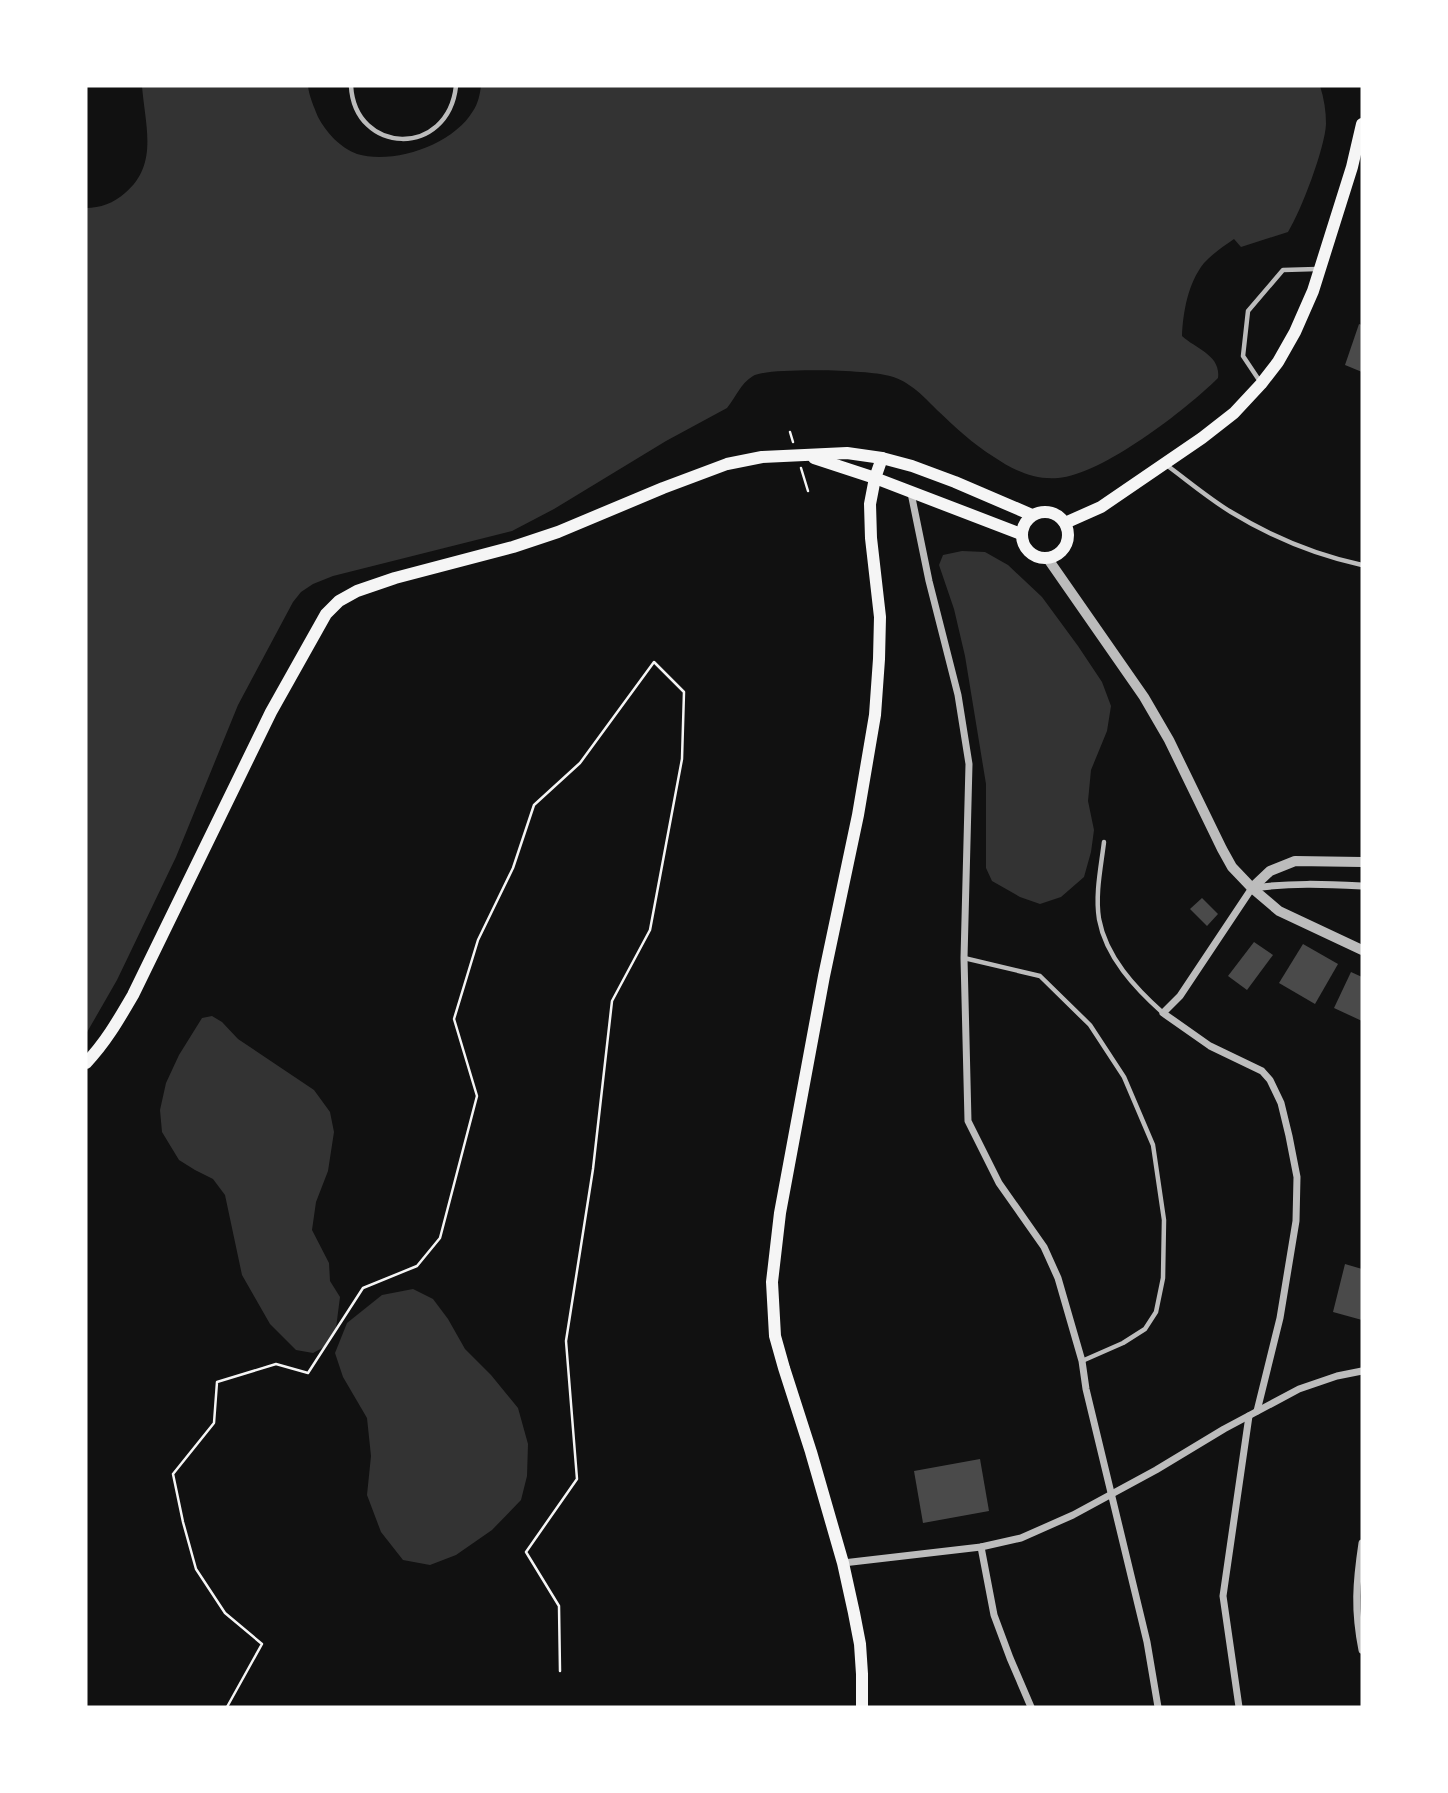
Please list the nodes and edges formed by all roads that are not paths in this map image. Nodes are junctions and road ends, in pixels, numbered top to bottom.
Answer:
1 (351, 86) edge
2 (456, 86) edge
3 (1362, 124) edge
4 (1320, 269) junction
5 (1261, 384) junction
6 (807, 456) junction
7 (882, 458) junction
8 (1164, 464) junction
9 (875, 478) junction
10 (911, 493) junction
11 (1032, 515) junction
12 (1065, 523) junction
13 (1021, 534) junction
14 (1048, 559) junction
15 (1362, 565) edge
16 (1104, 842) dead end
17 (1362, 862) edge
18 (1362, 886) edge
19 (1252, 888) junction
20 (1362, 950) edge
21 (964, 958) junction
22 (1163, 1013) junction
23 (86, 1063) edge
24 (1082, 1361) junction
25 (1362, 1371) edge
26 (1257, 1411) junction
27 (1250, 1416) junction
28 (1111, 1495) junction
29 (1362, 1543) edge
30 (981, 1547) junction
31 (843, 1563) junction
32 (1362, 1650) edge
33 (862, 1707) edge
34 (1031, 1707) edge
35 (1158, 1707) edge
36 (1239, 1707) edge

1 - 2 lane
3 - 4 main road
4 - 5 main road
4 - 5 lane
5 - 8 main road
6 - 7 main road
6 - 9 main road
6 - 23 main road
7 - 9 main road
7 - 11 main road
8 - 12 main road
8 - 15 lane
9 - 10 main road
9 - 31 main road
10 - 13 main road
10 - 21 street
11 - 12 main road
11 - 13 main road
12 - 14 main road
13 - 14 main road
14 - 19 street
16 - 22 lane
17 - 19 street
18 - 19 street
19 - 20 street
19 - 22 street
21 - 24 street
21 - 24 lane
22 - 26 street
24 - 28 street
25 - 26 street
26 - 27 street
27 - 28 street
27 - 36 street
28 - 30 street
28 - 35 street
29 - 32 street
30 - 31 street
30 - 34 street
31 - 33 main road

